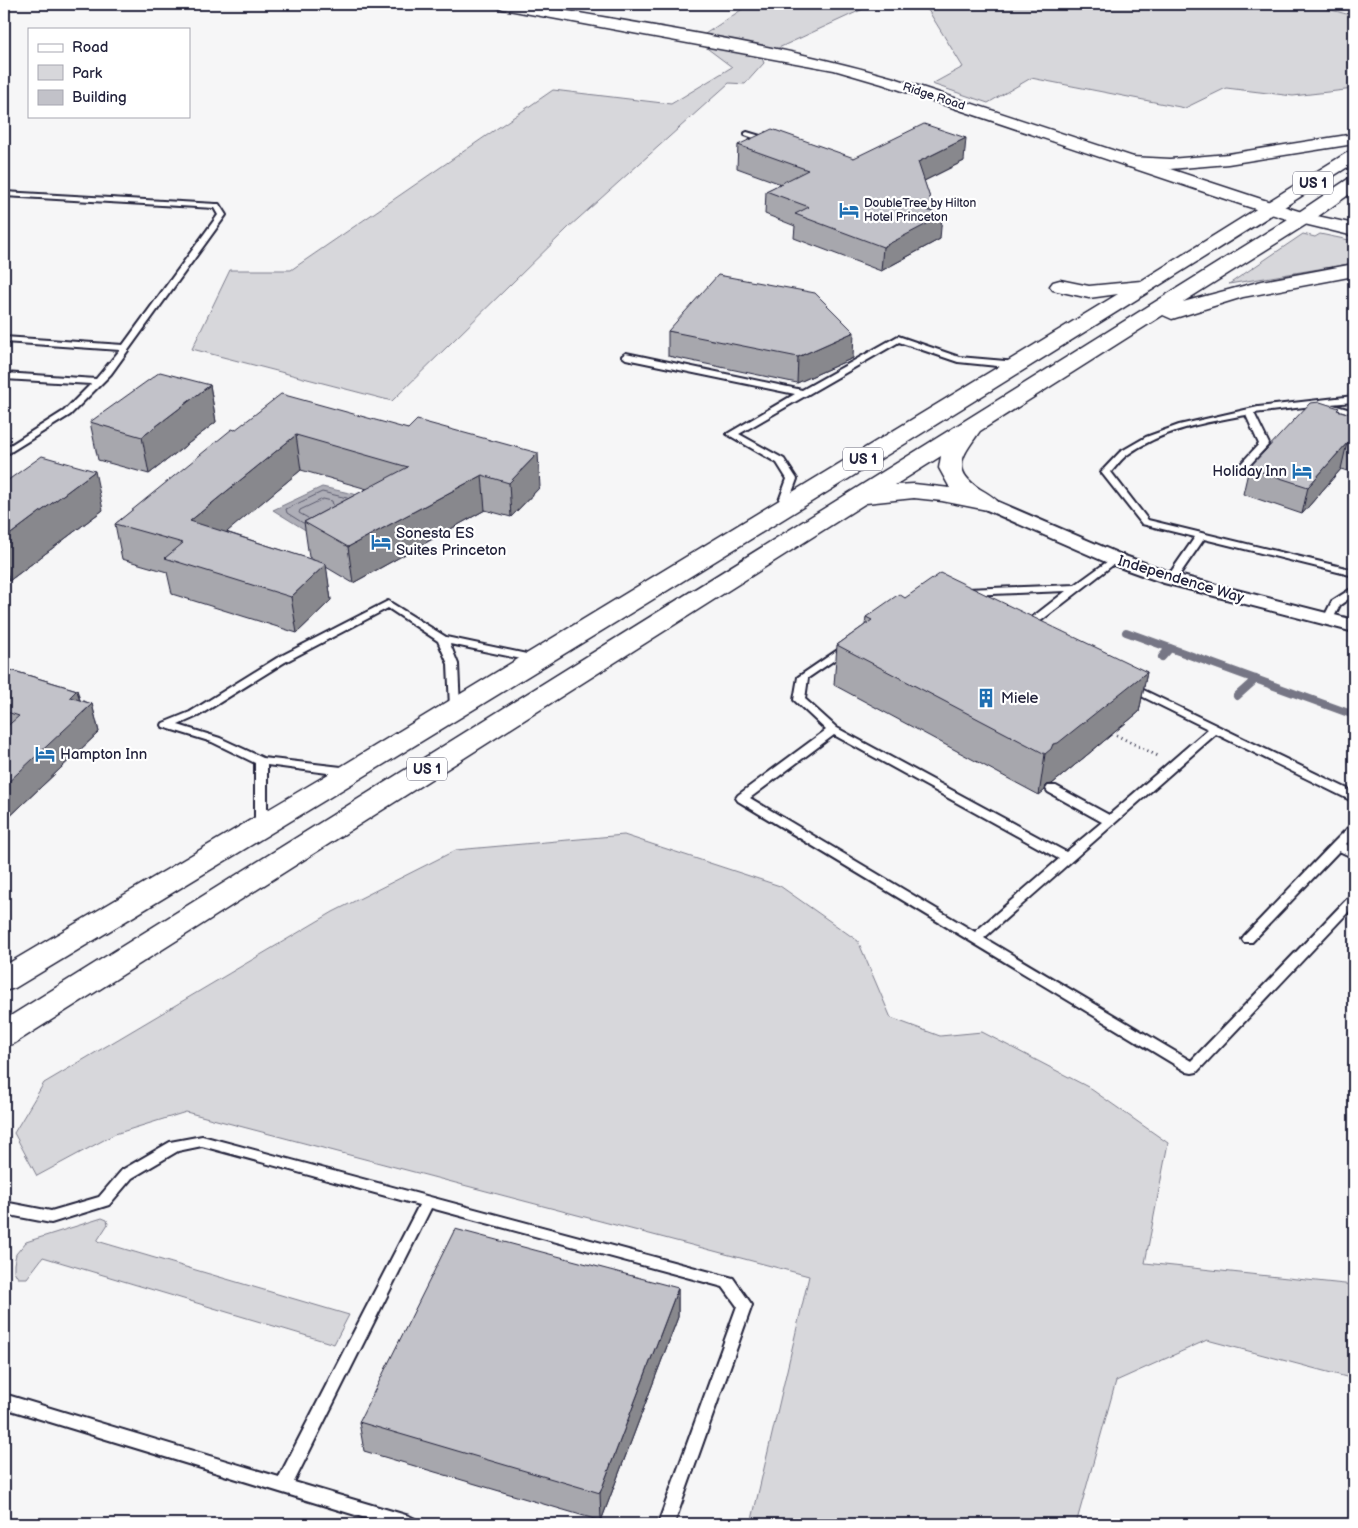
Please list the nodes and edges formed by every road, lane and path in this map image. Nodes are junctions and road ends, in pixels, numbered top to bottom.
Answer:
1 (503, 4) edge
2 (747, 134) dead end
3 (1354, 139) edge
4 (774, 144) edge
5 (1354, 156) edge
6 (1228, 159) junction
7 (1131, 162) junction
8 (1354, 183) edge
9 (1194, 184) junction
10 (4, 194) edge
11 (1271, 208) junction
12 (1302, 218) junction
13 (1354, 230) edge
14 (1354, 270) edge
15 (1149, 284) junction
16 (1078, 328) junction
17 (1117, 334) junction
18 (4, 339) edge
19 (126, 348) junction
20 (626, 356) dead end
21 (1017, 365) junction
22 (4, 376) edge
23 (98, 382) junction
24 (803, 394) junction
25 (1354, 399) edge
26 (1316, 402) junction
27 (1249, 412) junction
28 (1354, 414) edge
29 (972, 425) junction
30 (4, 453) edge
31 (1242, 468) dead end
32 (850, 502) junction
33 (987, 503) junction
34 (781, 509) junction
35 (1201, 536) junction
36 (1115, 559) junction
37 (1354, 573) edge
38 (1171, 579) junction
39 (1077, 588) junction
40 (1354, 590) edge
41 (955, 593) edge
42 (1328, 619) junction
43 (1354, 626) edge
44 (1020, 633) edge
45 (859, 638) edge
46 (443, 639) junction
47 (536, 658) junction
48 (1120, 682) edge
49 (455, 708) junction
50 (1216, 728) junction
51 (833, 730) junction
52 (1116, 735) dead end
53 (1158, 756) dead end
54 (261, 761) junction
55 (352, 772) junction
56 (1052, 789) dead end
57 (1354, 796) edge
58 (1110, 821) junction
59 (261, 828) junction
60 (1354, 829) edge
61 (1338, 845) junction
62 (1354, 854) edge
63 (1067, 858) junction
64 (1354, 899) edge
65 (976, 938) junction
66 (1248, 939) dead end
67 (6, 978) edge
68 (4, 1035) edge
69 (427, 1202) junction
70 (4, 1208) edge
71 (4, 1401) edge
72 (283, 1486) junction
73 (409, 1524) edge
74 (666, 1524) edge

1 - 7 main road, Ridge Road
2 - 4 lane
3 - 6 main road
5 - 11 main road, US 1
6 - 7 main road
6 - 9 main road
7 - 9 main road, Ridge Road
8 - 12 main road, US 1
9 - 11 main road, Ridge Road
10 - 19 lane
11 - 12 main road, Ridge Road
11 - 15 main road, US 1
12 - 13 main road, Ridge Road
12 - 17 main road, US 1
14 - 17 main road
15 - 16 main road, US 1
15 - 16 main road
16 - 21 main road, US 1
17 - 29 main road, US 1
18 - 19 lane
19 - 23 lane
20 - 24 lane
21 - 24 lane
21 - 34 main road, US 1
22 - 23 lane
23 - 30 lane
24 - 34 lane
25 - 26 lane
26 - 27 lane
26 - 28 lane
27 - 31 lane
27 - 35 lane
29 - 32 main road, US 1
29 - 33 main road
32 - 33 main road
32 - 68 main road, US 1
33 - 36 street, Independence Way
34 - 47 main road, US 1
35 - 37 lane
35 - 38 lane
36 - 38 street, Independence Way
36 - 39 lane
38 - 42 street, Independence Way
39 - 41 lane
39 - 44 lane
40 - 42 lane
42 - 43 street, Independence Way
45 - 51 lane
46 - 47 lane
46 - 49 lane
46 - 54 lane
47 - 49 main road, US 1
48 - 50 lane
49 - 55 main road, US 1
50 - 57 lane
50 - 58 lane
51 - 63 lane
51 - 65 lane
52 - 53 path
54 - 55 lane
54 - 59 lane
55 - 59 main road, US 1
56 - 58 lane
58 - 63 lane
59 - 67 main road, US 1
60 - 61 lane
61 - 62 lane
61 - 66 lane
63 - 65 lane
64 - 65 lane
69 - 70 lane
69 - 72 lane
69 - 74 lane
71 - 72 lane
72 - 73 lane

